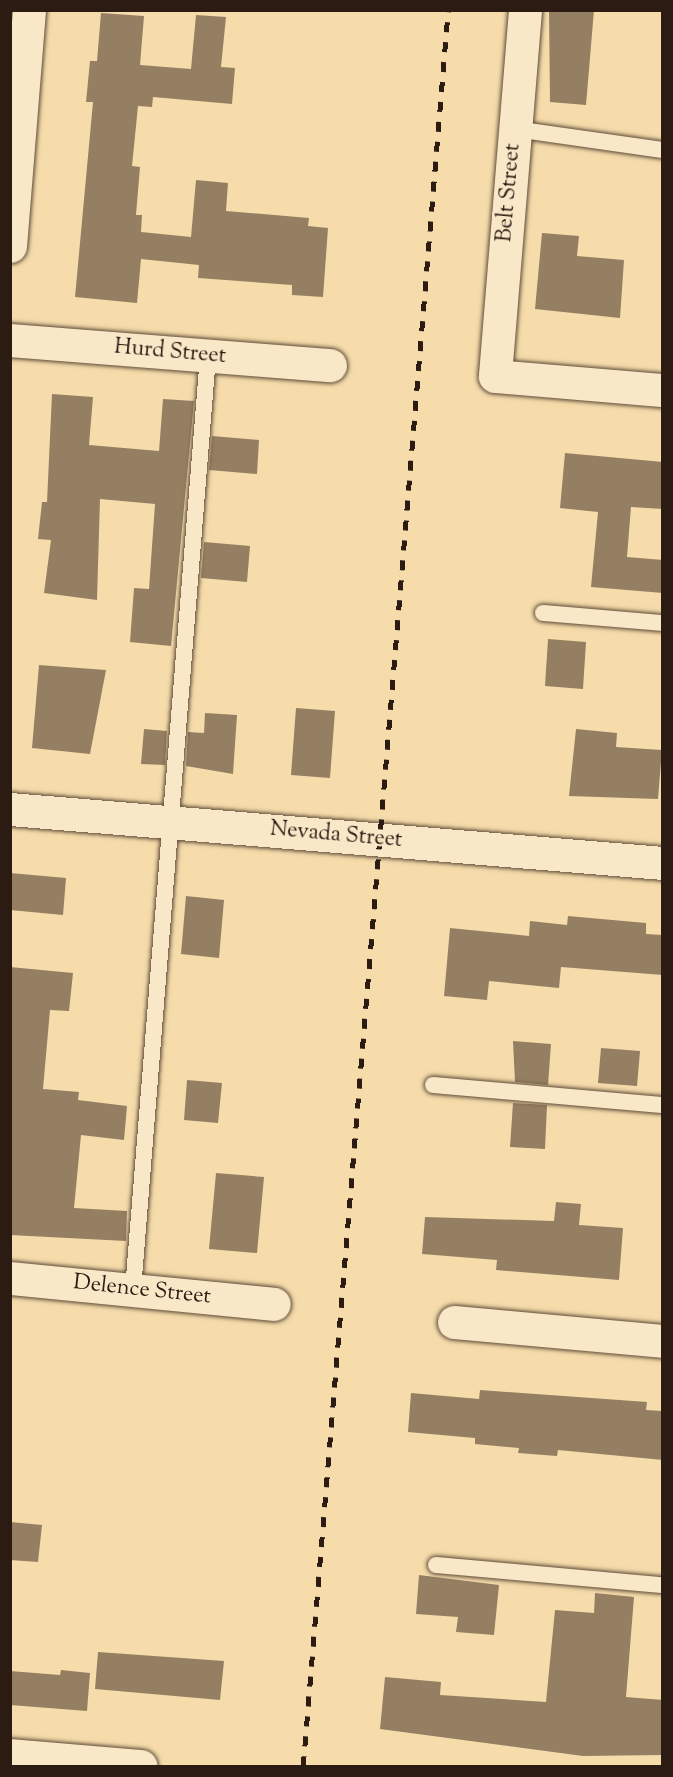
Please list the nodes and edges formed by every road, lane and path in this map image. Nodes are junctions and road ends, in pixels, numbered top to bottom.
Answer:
1 (28, 10) edge
2 (525, 10) edge
3 (515, 129) junction
4 (663, 150) edge
5 (10, 246) edge
6 (10, 340) edge
7 (208, 356) junction
8 (330, 365) dead end
9 (663, 390) edge
10 (543, 613) dead end
11 (663, 623) edge
12 (10, 809) edge
13 (168, 822) junction
14 (663, 863) edge
15 (433, 1085) dead end
16 (663, 1105) edge
17 (10, 1278) edge
18 (133, 1290) junction
19 (274, 1304) dead end
20 (454, 1322) dead end
21 (663, 1341) edge
22 (436, 1565) dead end
23 (663, 1585) edge
24 (10, 1755) edge
25 (126, 1766) edge

1 - 5 street
2 - 3 street, Belt Street
3 - 4 lane
3 - 9 street, Belt Street
6 - 7 street, Hurd Street
7 - 8 street, Hurd Street
7 - 13 lane
10 - 11 lane
12 - 13 street, Nevada Street
13 - 14 street, Nevada Street
13 - 18 lane
15 - 16 lane
17 - 18 street, Delence Street
18 - 19 street, Delence Street
20 - 21 street
22 - 23 lane
24 - 25 street

